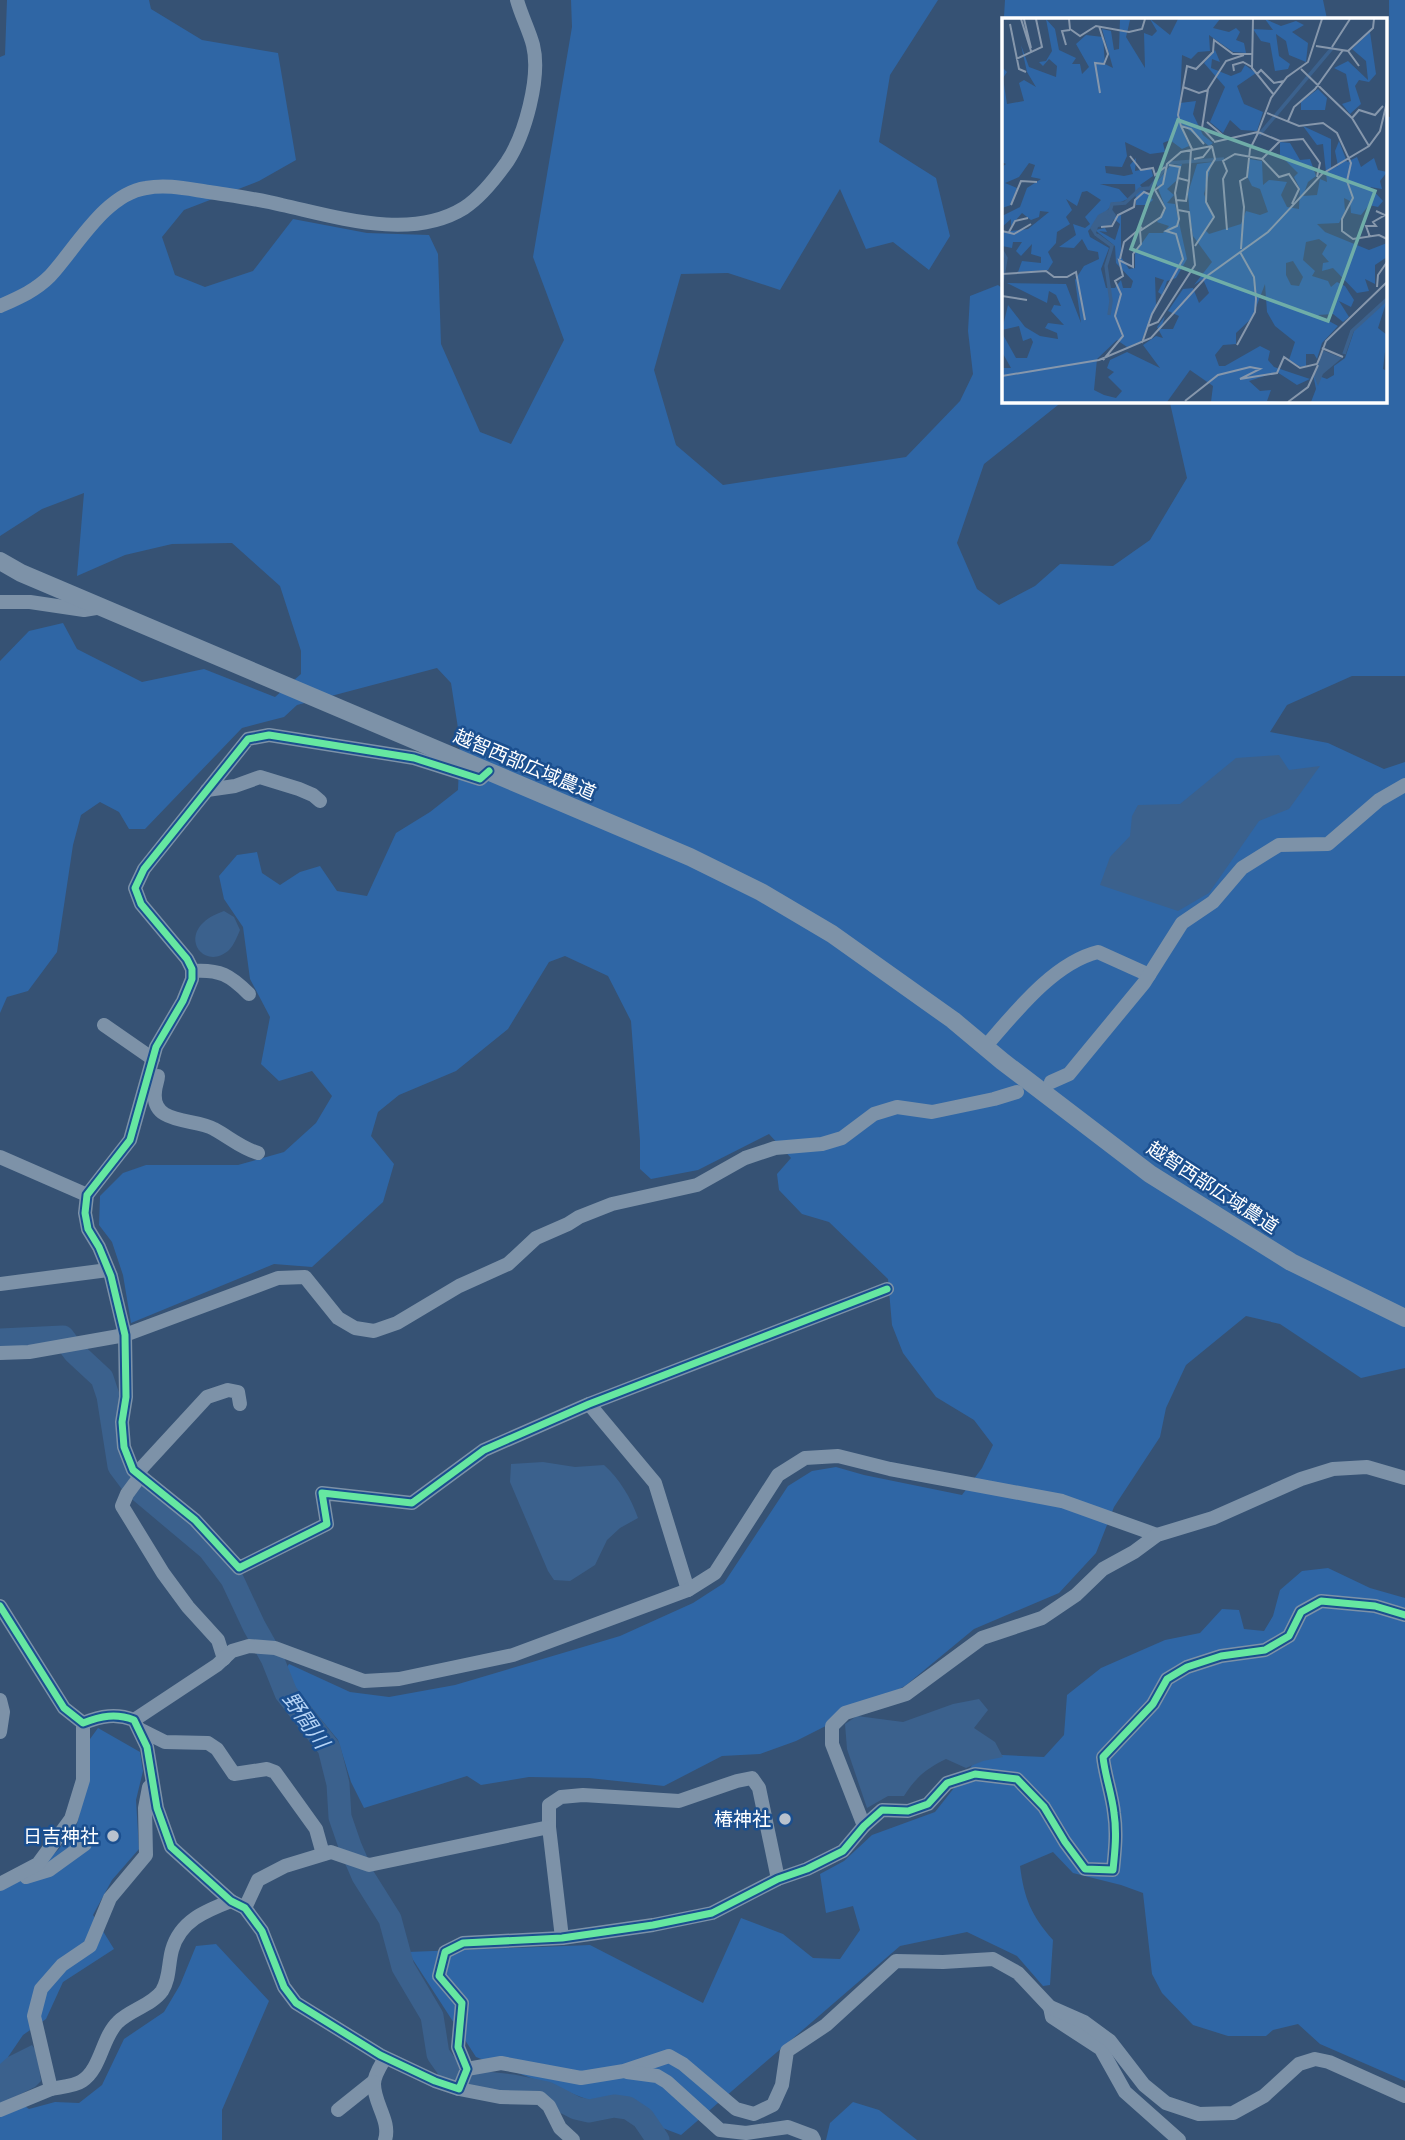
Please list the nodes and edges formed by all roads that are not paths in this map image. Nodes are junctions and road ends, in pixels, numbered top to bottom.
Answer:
1 (517, 0) edge
2 (0, 306) edge
3 (0, 561) edge
4 (0, 602) edge
5 (102, 607) junction
6 (489, 771) junction
7 (1405, 785) edge
8 (207, 790) junction
9 (320, 801) dead end
10 (192, 971) junction
11 (1149, 975) junction
12 (249, 994) dead end
13 (104, 1025) dead end
14 (985, 1047) junction
15 (153, 1062) junction
16 (1051, 1082) dead end
17 (1017, 1092) dead end
18 (258, 1153) dead end
19 (0, 1157) edge
20 (87, 1195) junction
21 (108, 1270) junction
22 (0, 1284) edge
23 (887, 1289) dead end
24 (1405, 1318) edge
25 (125, 1335) junction
26 (0, 1353) edge
27 (240, 1404) dead end
28 (589, 1404) junction
29 (139, 1474) junction
30 (1405, 1478) edge
31 (1157, 1535) junction
32 (688, 1590) junction
33 (2, 1614) edge
34 (1405, 1615) edge
35 (224, 1659) junction
36 (0, 1700) edge
37 (83, 1723) junction
38 (137, 1725) junction
39 (0, 1732) edge
40 (150, 1775) junction
41 (864, 1826) junction
42 (549, 1827) junction
43 (85, 1844) dead end
44 (324, 1854) junction
45 (778, 1879) junction
46 (5, 1882) edge
47 (231, 1901) junction
48 (245, 1908) junction
49 (562, 1938) junction
50 (1051, 2007) junction
51 (385, 2058) junction
52 (467, 2069) junction
53 (624, 2071) junction
54 (373, 2082) junction
55 (51, 2089) junction
56 (459, 2089) junction
57 (1405, 2096) edge
58 (0, 2110) edge
59 (338, 2110) dead end
60 (385, 2140) edge
61 (573, 2140) edge
62 (814, 2140) edge
63 (1179, 2140) edge

1 - 2 street
3 - 5 street, 越智西部広域農道
4 - 5 street
5 - 6 street, 越智西部広域農道
6 - 8 street
6 - 14 street, 越智西部広域農道
7 - 11 street
8 - 9 street
8 - 10 street
10 - 12 street
10 - 15 street
11 - 14 street
11 - 16 street
13 - 15 street
14 - 24 street, 越智西部広域農道
15 - 18 street
15 - 20 street
17 - 25 street
19 - 20 street
20 - 21 street
21 - 22 street
21 - 25 street
23 - 28 street
25 - 26 street
25 - 29 street
27 - 29 street
28 - 29 street
28 - 32 street
29 - 35 street
30 - 31 street
31 - 32 street
31 - 41 street
32 - 35 street
33 - 37 street
34 - 41 street
35 - 38 street
36 - 39 street
37 - 38 street
37 - 46 street
38 - 40 street
38 - 44 street
40 - 47 street
40 - 55 street
41 - 45 street
42 - 44 street
42 - 45 street
42 - 49 street
43 - 46 street
44 - 48 street
45 - 49 street
47 - 48 street
47 - 55 street
48 - 51 street
49 - 52 street
50 - 53 street
50 - 57 street
50 - 63 street
51 - 54 street
51 - 56 street
52 - 53 street
52 - 56 street
53 - 62 street
54 - 59 street
54 - 60 street
55 - 58 street
56 - 61 street

